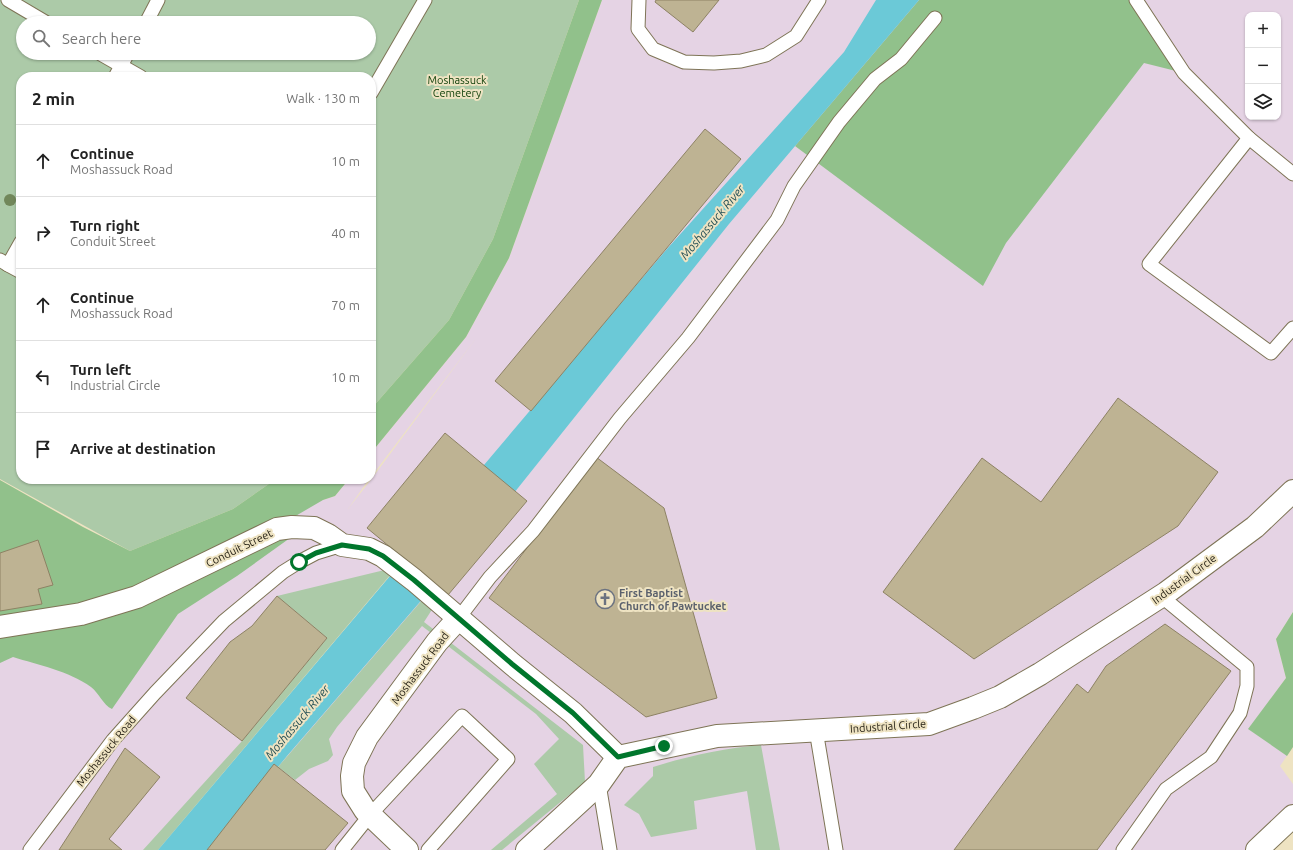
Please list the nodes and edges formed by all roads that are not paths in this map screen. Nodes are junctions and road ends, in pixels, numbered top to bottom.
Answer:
1 (8, 0) edge
2 (158, 0) edge
3 (425, 0) edge
4 (639, 0) edge
5 (819, 0) edge
6 (1136, 0) edge
7 (35, 16) edge
8 (150, 16) edge
9 (935, 18) dead end
10 (111, 60) edge
11 (124, 60) edge
12 (121, 66) junction
13 (118, 72) edge
14 (132, 72) edge
15 (376, 84) edge
16 (1249, 138) junction
17 (1293, 174) edge
18 (16, 248) edge
19 (4, 262) edge
20 (16, 269) edge
21 (1293, 328) edge
22 (1293, 491) edge
23 (342, 545) junction
24 (1161, 596) junction
25 (458, 619) junction
26 (0, 627) edge
27 (816, 730) junction
28 (618, 757) junction
29 (599, 784) junction
30 (370, 815) junction
31 (1293, 816) edge
32 (536, 846) edge
33 (30, 850) edge
34 (342, 850) edge
35 (407, 850) edge
36 (428, 850) edge
37 (610, 850) edge
38 (836, 850) edge
39 (1123, 850) edge
40 (1257, 850) edge

1 - 7 lane
2 - 8 lane
3 - 15 lane
4 - 5 lane
6 - 16 lane
9 - 25 lane
10 - 12 lane
11 - 12 lane
12 - 13 lane
12 - 14 lane
16 - 17 lane
16 - 21 lane
18 - 19 lane
19 - 20 lane
22 - 24 street, Industrial Circle
23 - 25 street, Conduit Street
23 - 26 street, Conduit Street
23 - 33 lane, Moshassuck Road
24 - 27 street, Industrial Circle
24 - 39 lane
25 - 28 street
25 - 30 street, Moshassuck Road
27 - 28 street, Industrial Circle
27 - 38 lane
28 - 29 street
29 - 32 street
29 - 37 lane
30 - 34 lane
30 - 35 street, Moshassuck Road
30 - 36 lane
31 - 40 street

